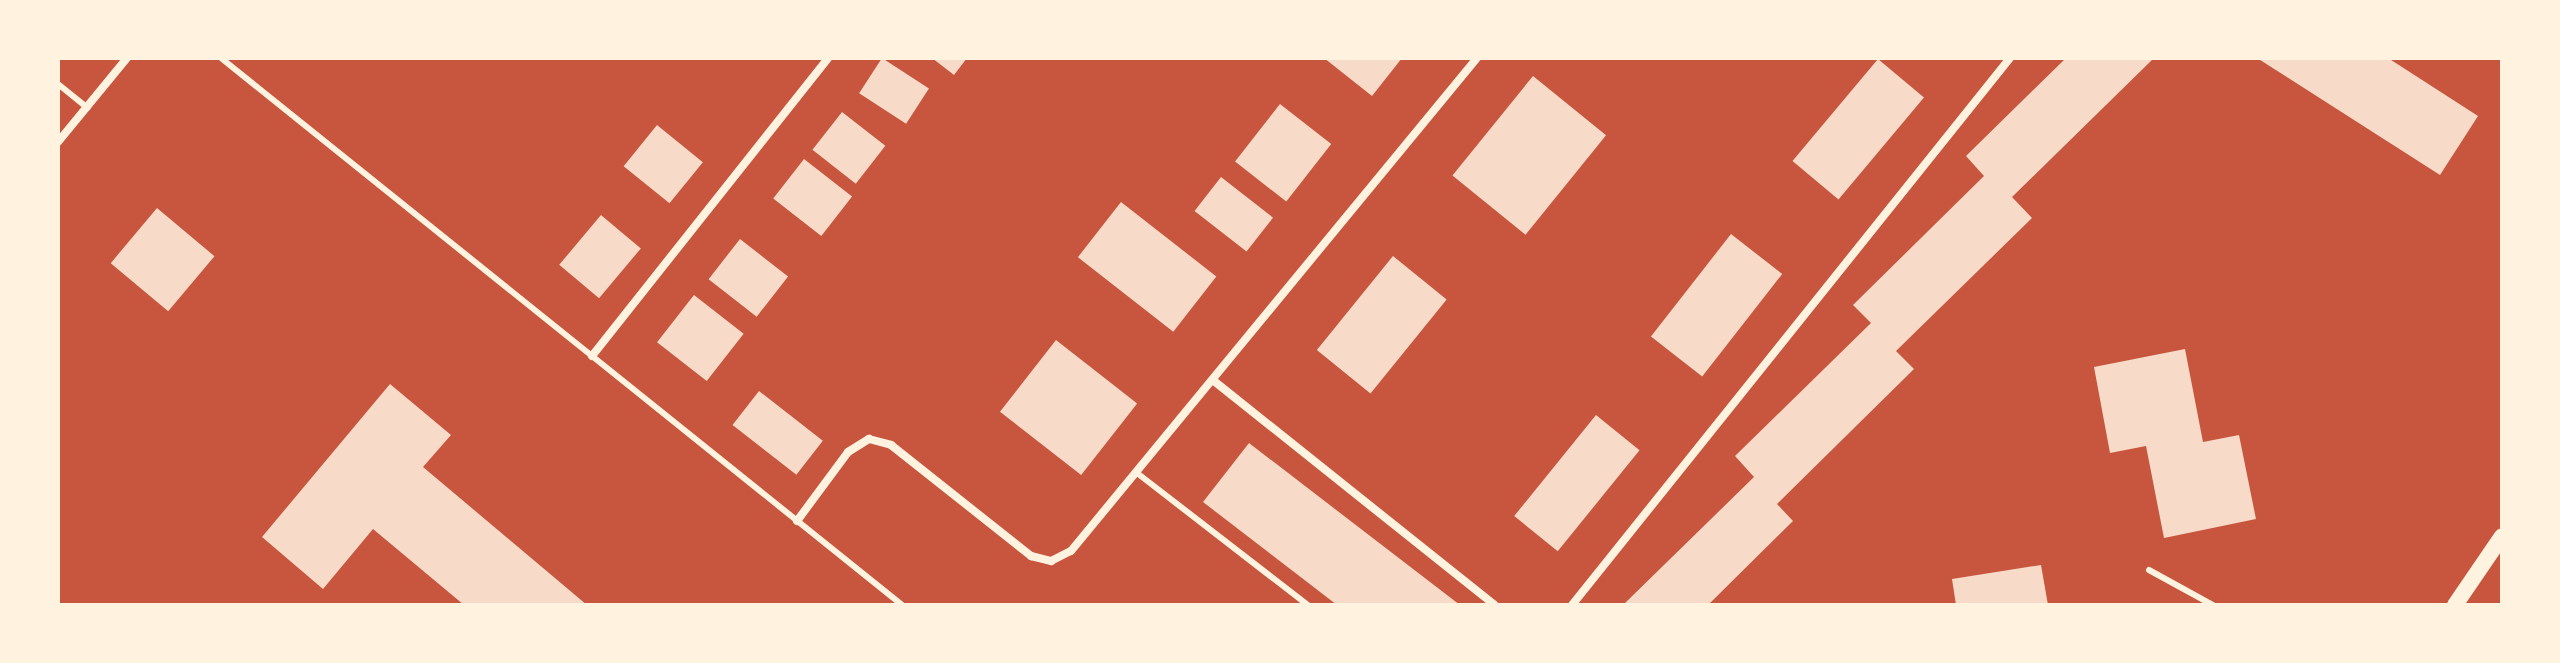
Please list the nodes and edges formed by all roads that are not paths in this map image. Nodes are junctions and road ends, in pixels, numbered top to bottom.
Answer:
1 (127, 58) edge
2 (221, 58) edge
3 (828, 58) edge
4 (1477, 58) edge
5 (2010, 58) edge
6 (58, 84) edge
7 (88, 108) junction
8 (58, 142) edge
9 (592, 356) junction
10 (1214, 381) junction
11 (1137, 473) junction
12 (797, 521) junction
13 (2502, 536) edge
14 (2149, 570) dead end
15 (902, 605) edge
16 (1308, 605) edge
17 (1495, 605) edge
18 (1572, 605) edge
19 (2213, 605) edge
20 (2455, 605) edge

1 - 7 street
2 - 9 lane
3 - 9 street
4 - 10 street
5 - 18 street
6 - 7 lane
7 - 8 street
9 - 12 lane
10 - 11 street
10 - 17 street
11 - 12 street
11 - 16 lane
12 - 15 lane
13 - 20 main road
14 - 19 lane

